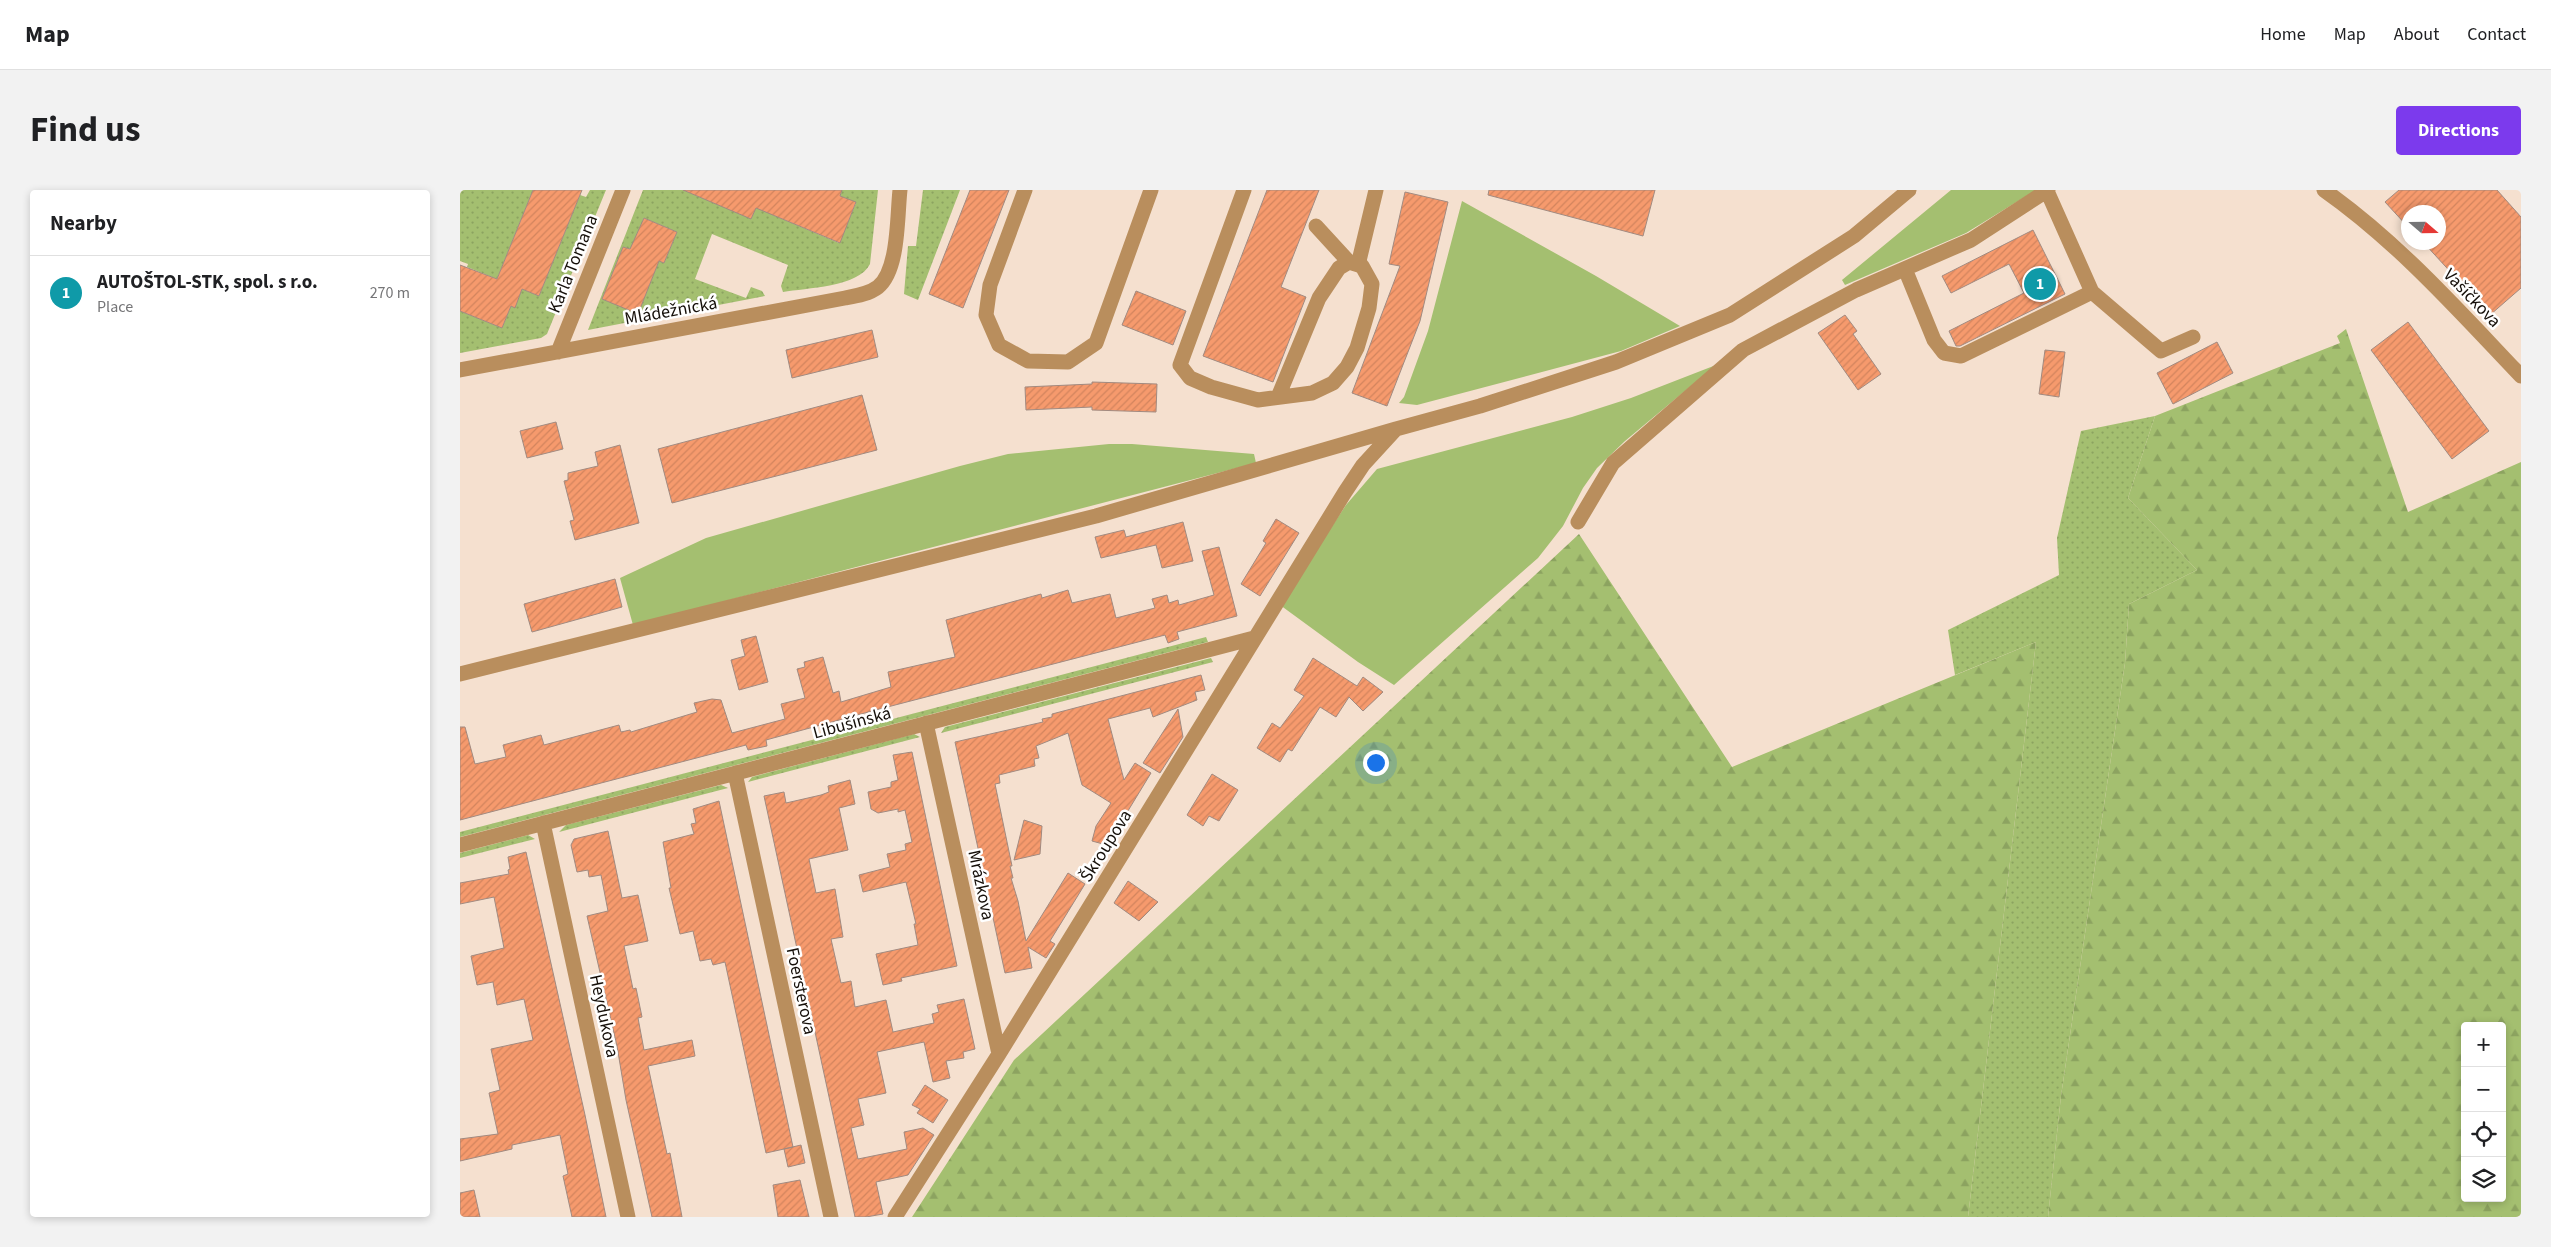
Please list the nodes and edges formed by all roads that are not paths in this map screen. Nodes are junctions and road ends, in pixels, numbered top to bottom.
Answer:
1 (623, 190) edge
2 (900, 190) edge
3 (1025, 190) edge
4 (1151, 190) edge
5 (1244, 190) edge
6 (1376, 190) edge
7 (1909, 190) edge
8 (2324, 190) edge
9 (2048, 191) edge
10 (1316, 226) dead end
11 (1353, 263) junction
12 (1905, 269) junction
13 (2092, 292) junction
14 (2193, 337) dead end
15 (558, 352) junction
16 (460, 370) edge
17 (2521, 376) edge
18 (1278, 397) junction
19 (1396, 429) junction
20 (1578, 522) dead end
21 (1254, 638) junction
22 (460, 674) edge
23 (926, 723) junction
24 (735, 773) junction
25 (543, 823) junction
26 (460, 845) edge
27 (999, 1054) junction
28 (628, 1217) edge
29 (831, 1217) edge
30 (895, 1217) edge

1 - 15 street, Karla Tomana
2 - 15 street, Mládežnická
3 - 4 street
5 - 18 street
6 - 11 street
7 - 19 street
8 - 17 street, Vašíčkova
9 - 12 street
9 - 13 street
10 - 11 street
11 - 18 street
11 - 18 street
12 - 13 street
12 - 20 street
13 - 14 street
15 - 16 street, Mládežnická
19 - 21 street, Škroupova
19 - 22 street
21 - 23 street, Libušínská
21 - 27 street, Škroupova
23 - 24 street, Libušínská
23 - 27 street, Mrázkova
24 - 25 street, Libušínská
24 - 29 street, Foersterova
25 - 26 street, Libušínská
25 - 28 street, Heydukova
27 - 30 street, Škroupova

